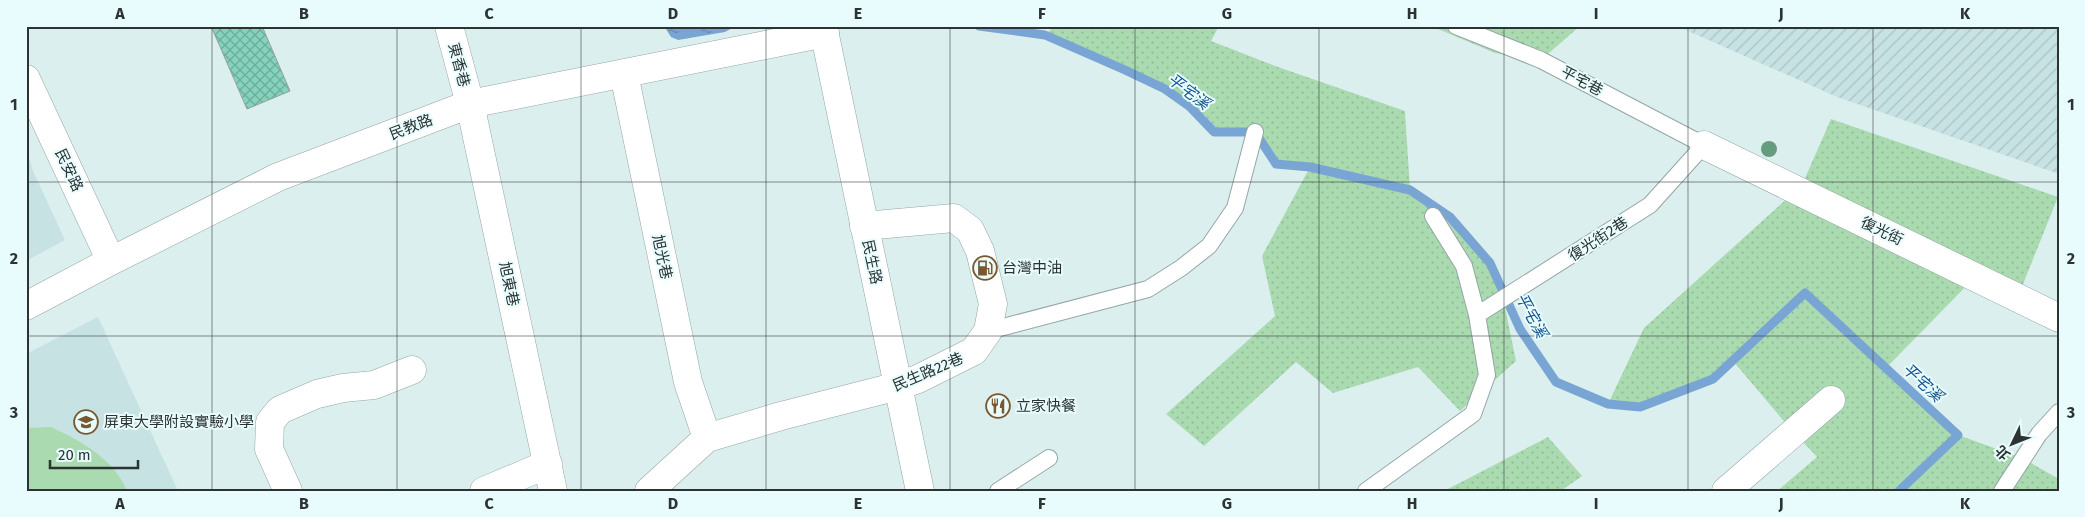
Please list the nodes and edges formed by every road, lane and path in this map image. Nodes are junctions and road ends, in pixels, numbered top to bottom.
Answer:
1 (449, 26) edge
2 (1456, 26) edge
3 (824, 30) edge
4 (624, 74) junction
5 (26, 79) edge
6 (470, 104) junction
7 (1255, 132) dead end
8 (1704, 146) junction
9 (1433, 216) dead end
10 (864, 226) junction
11 (111, 261) junction
12 (26, 306) edge
13 (1478, 315) junction
14 (2059, 318) edge
15 (988, 332) junction
16 (412, 370) dead end
17 (898, 386) junction
18 (1831, 400) dead end
19 (2059, 412) edge
20 (707, 438) junction
21 (1049, 458) dead end
22 (548, 464) junction
23 (288, 491) edge
24 (484, 491) edge
25 (553, 491) edge
26 (648, 491) edge
27 (920, 491) edge
28 (998, 491) edge
29 (1366, 491) edge
30 (1726, 491) edge
31 (2002, 491) edge

1 - 6 street, 東香巷
2 - 8 lane, 平宅巷
3 - 4 street, 民教路
3 - 10 street, 民生路
4 - 6 street, 民教路
4 - 20 street, 旭光巷
5 - 11 street, 民安路
6 - 11 street, 民教路
6 - 22 street, 旭東巷
7 - 15 lane
8 - 13 lane, 復光街2巷
8 - 14 street, 復光街
9 - 13 lane
10 - 15 street, 民生路22巷
10 - 17 street, 民生路
11 - 12 street, 民教路
13 - 29 lane
15 - 17 street, 民生路22巷
16 - 23 street
17 - 20 street, 民生路22巷
17 - 27 street, 民生路
18 - 30 street
19 - 31 lane
20 - 26 street
21 - 28 lane
22 - 24 street
22 - 25 street, 旭東巷

